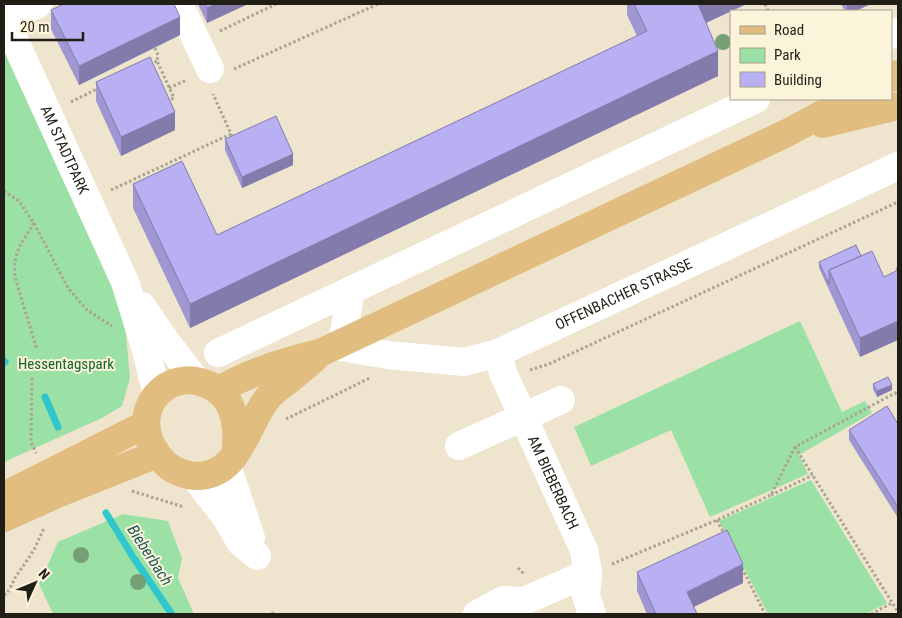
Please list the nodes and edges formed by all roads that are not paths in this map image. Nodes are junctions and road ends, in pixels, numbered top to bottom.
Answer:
1 (38, 4) edge
2 (179, 4) edge
3 (4, 18) edge
4 (218, 77) road end
5 (754, 100) edge
6 (848, 100) edge
7 (898, 106) edge
8 (787, 133) junction
9 (898, 166) edge
10 (125, 282) junction
11 (351, 290) junction
12 (333, 347) junction
13 (218, 353) dead end
14 (498, 353) junction
15 (207, 385) junction
16 (157, 395) junction
17 (561, 400) dead end
18 (523, 417) junction
19 (146, 424) junction
20 (459, 446) dead end
21 (157, 454) junction
22 (231, 460) junction
23 (194, 476) junction
24 (4, 496) edge
25 (4, 518) edge
26 (588, 573) junction
27 (517, 607) edge
28 (477, 614) edge
29 (592, 614) edge

1 - 3 street
2 - 4 street
3 - 10 street, AM STADTPARK
5 - 11 street
6 - 8 main road, OFFENBACHER STRASSE
7 - 8 main road, OFFENBACHER STRASSE
8 - 12 main road, OFFENBACHER STRASSE
9 - 14 street, OFFENBACHER STRASSE
10 - 15 street, AM STADTPARK
10 - 16 street, AM STADTPARK
11 - 12 street
11 - 13 street
12 - 14 street, OFFENBACHER STRASSE
12 - 15 main road, OFFENBACHER STRASSE
12 - 22 main road, OFFENBACHER STRASSE
14 - 18 street, AM BIEBERBACH
15 - 16 main road
15 - 22 main road
16 - 19 main road
17 - 18 street
18 - 20 street
18 - 26 street, AM BIEBERBACH
19 - 21 main road
19 - 24 main road
21 - 23 main road
21 - 25 main road
22 - 23 main road
22 - 23 street
26 - 27 street
26 - 29 street, AM BIEBERBACH
27 - 28 street

